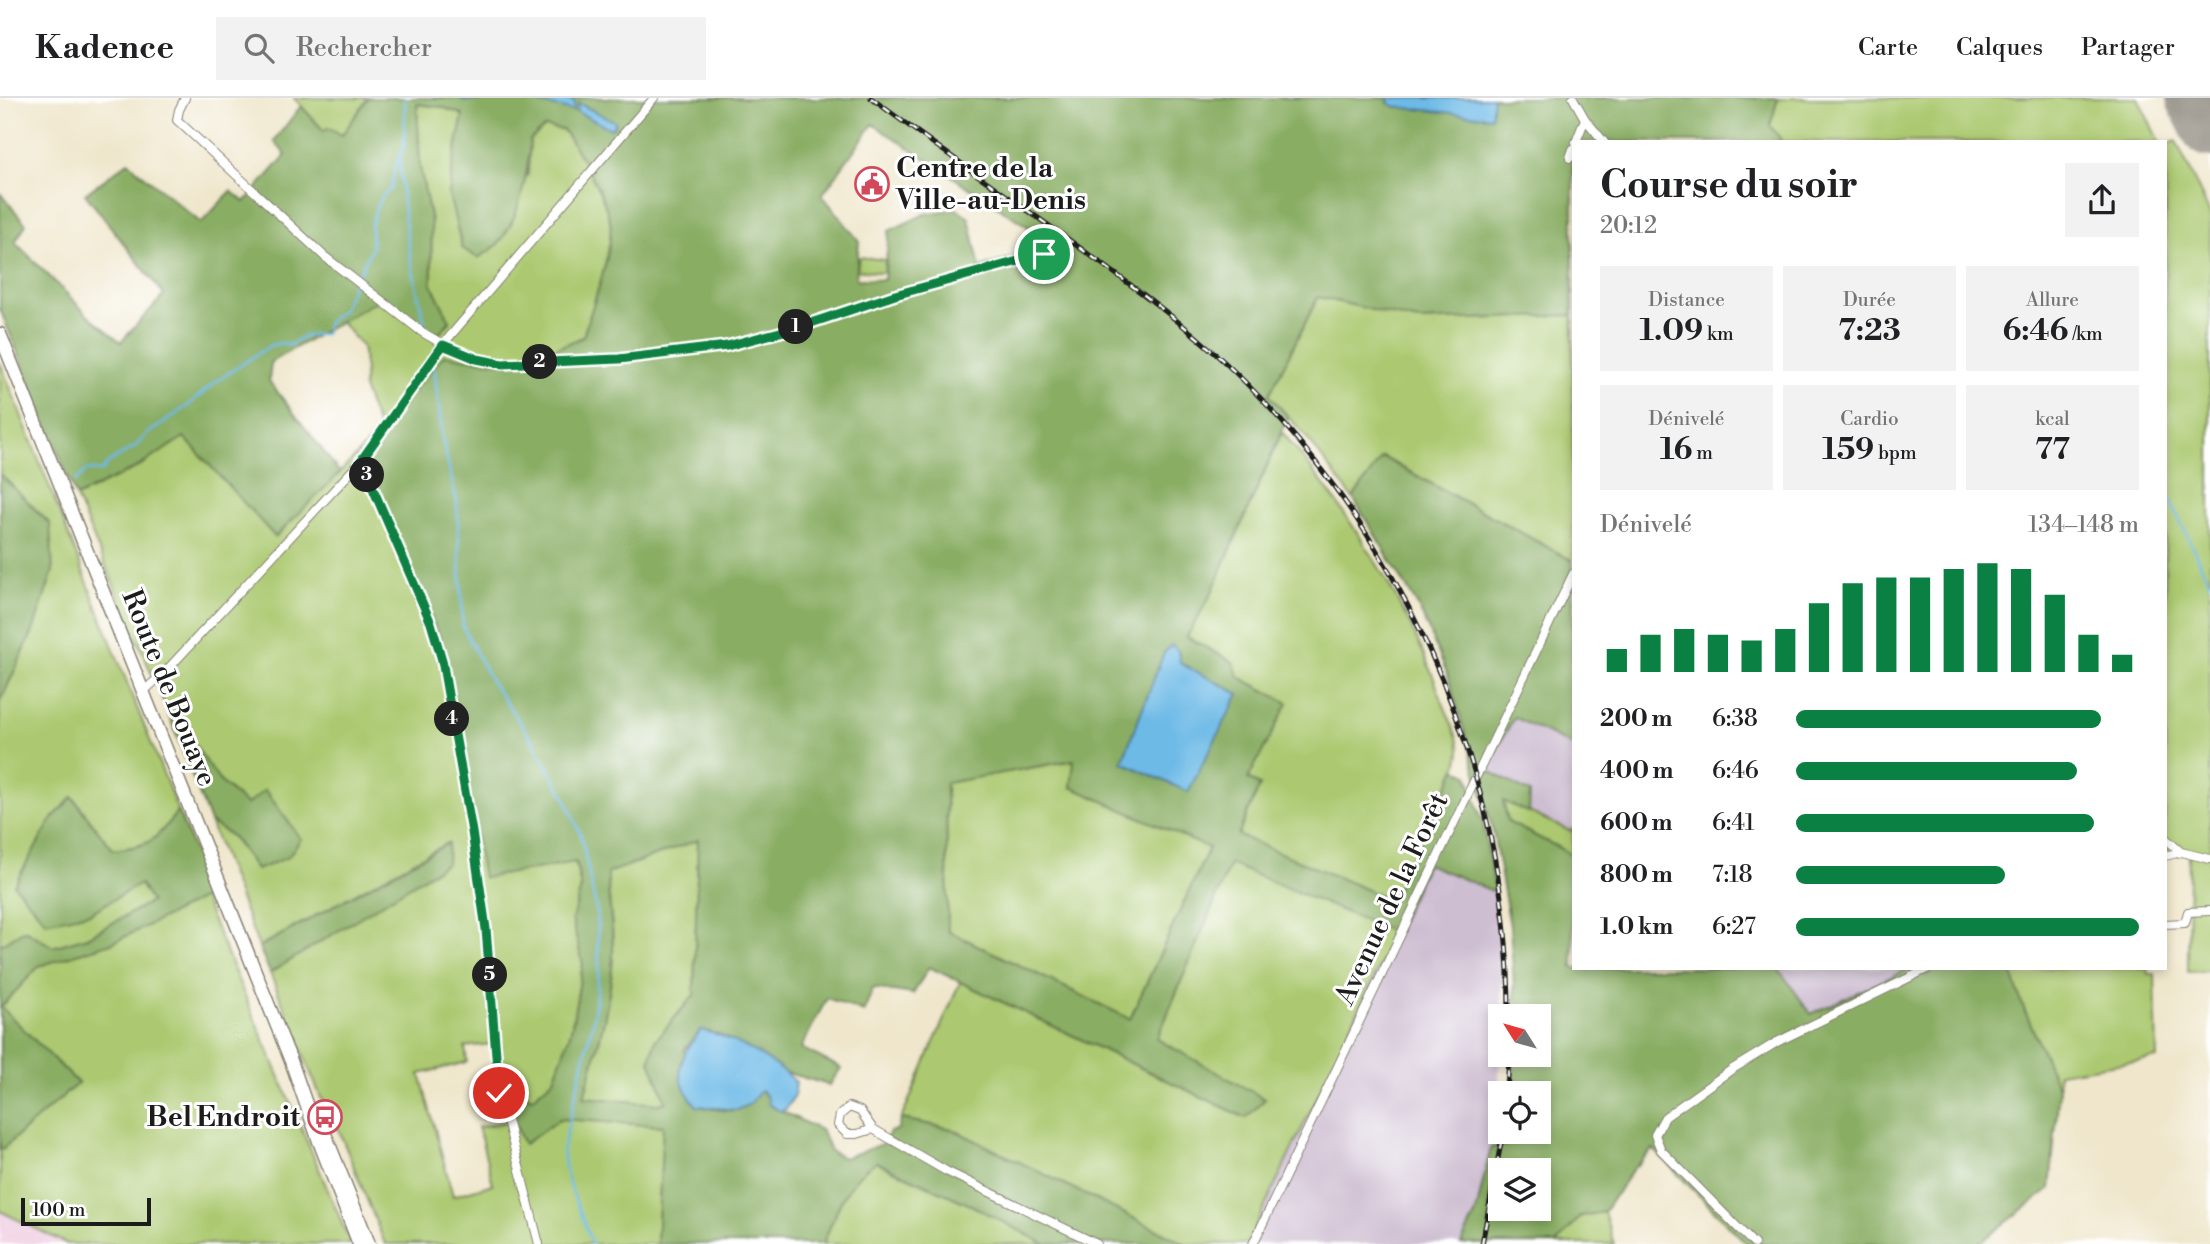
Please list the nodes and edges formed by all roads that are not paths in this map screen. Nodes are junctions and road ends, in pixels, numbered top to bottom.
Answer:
1 (185, 98) edge
2 (654, 98) edge
3 (1573, 98) edge
4 (1585, 120) junction
5 (1577, 140) edge
6 (1602, 140) edge
7 (1044, 254) dead end
8 (0, 334) edge
9 (443, 345) junction
10 (360, 462) junction
11 (1572, 576) edge
12 (144, 691) junction
13 (2167, 840) edge
14 (2181, 852) junction
15 (2167, 856) edge
16 (2210, 859) edge
17 (2210, 911) edge
18 (2167, 925) edge
19 (1925, 970) edge
20 (291, 1061) junction
21 (873, 1129) dead end
22 (359, 1244) edge
23 (369, 1244) edge
24 (539, 1244) edge
25 (1097, 1244) edge
26 (1253, 1244) edge
27 (1754, 1244) edge

1 - 9 street
2 - 9 street
3 - 4 street
4 - 5 street
4 - 6 street
7 - 9 street
8 - 12 main road, Route de Bouaye
9 - 10 street
10 - 12 street
10 - 24 street
11 - 26 street, Avenue de la Forêt
12 - 20 main road, Route de Bouaye
13 - 14 street
14 - 15 street
14 - 16 street
17 - 18 street
19 - 27 street
20 - 22 main road, Route de Bouaye
20 - 23 main road, Route de Bouaye
21 - 25 street

